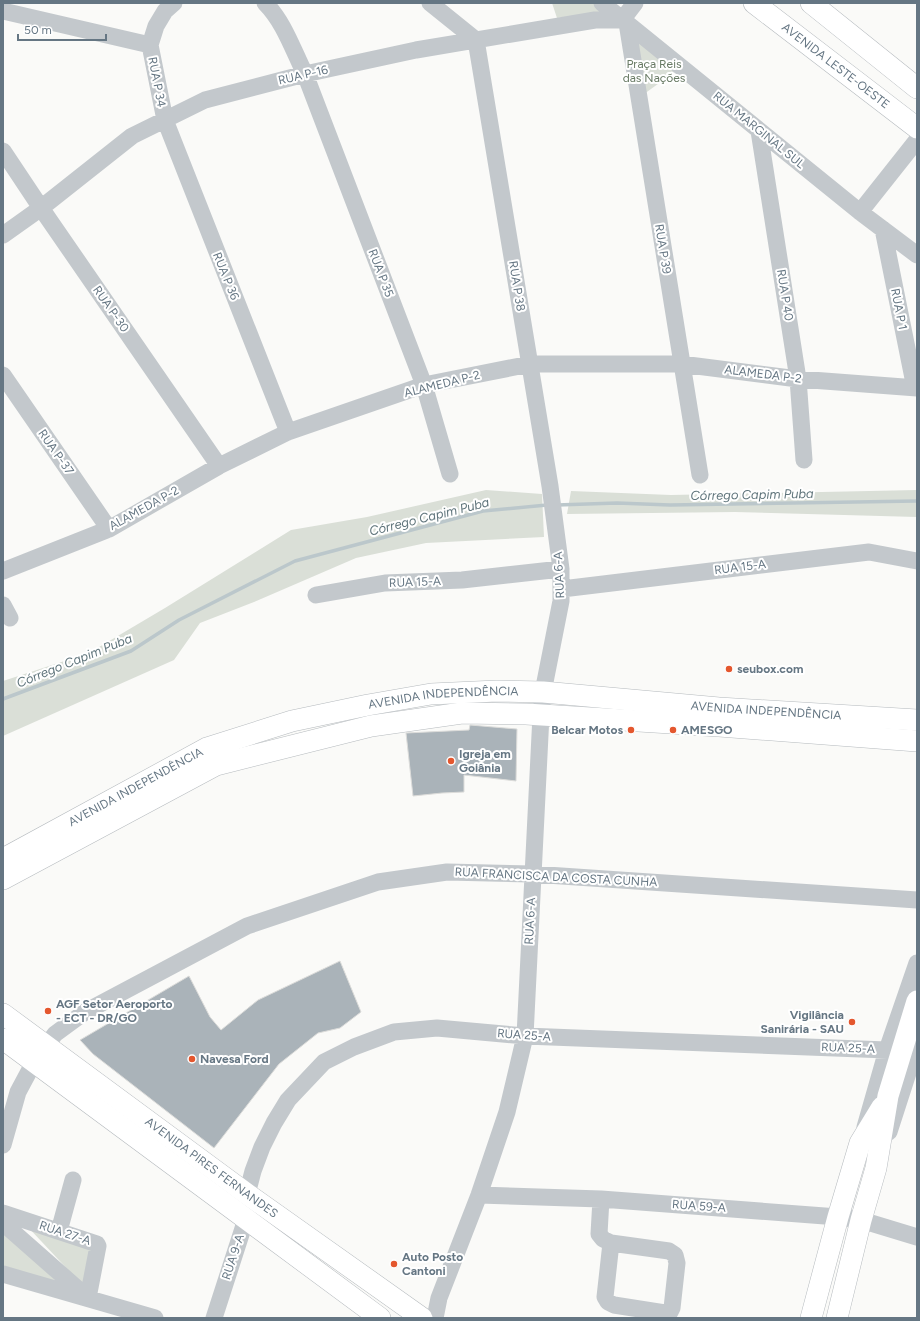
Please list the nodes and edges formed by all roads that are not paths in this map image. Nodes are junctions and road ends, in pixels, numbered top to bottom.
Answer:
1 (174, 3) edge
2 (430, 3) edge
3 (602, 3) edge
4 (636, 3) edge
5 (754, 3) edge
6 (811, 3) edge
7 (272, 5) edge
8 (3, 11) edge
9 (625, 22) junction
10 (476, 40) junction
11 (150, 44) junction
12 (304, 74) junction
13 (917, 88) edge
14 (165, 120) junction
15 (917, 128) edge
16 (759, 131) junction
17 (917, 140) edge
18 (3, 151) edge
19 (41, 208) junction
20 (860, 212) junction
21 (883, 229) junction
22 (3, 235) edge
23 (917, 255) edge
24 (530, 364) junction
25 (681, 364) junction
26 (3, 375) edge
27 (798, 379) junction
28 (424, 385) junction
29 (916, 388) edge
30 (288, 432) junction
31 (804, 460) dead end
32 (220, 466) junction
33 (450, 474) dead end
34 (700, 475) dead end
35 (109, 529) junction
36 (555, 532) joint
37 (917, 561) edge
38 (561, 569) junction
39 (3, 571) edge
40 (562, 589) junction
41 (316, 595) dead end
42 (543, 692) junction
43 (541, 715) junction
44 (719, 717) junction
45 (917, 720) edge
46 (917, 741) edge
47 (212, 757) junction
48 (3, 859) edge
49 (532, 874) junction
50 (3, 879) edge
51 (917, 900) edge
52 (917, 963) edge
53 (917, 1001) edge
54 (3, 1014) edge
55 (525, 1036) junction
56 (3, 1039) edge
57 (887, 1050) junction
58 (40, 1054) junction
59 (915, 1055) edge
60 (888, 1096) junction
61 (860, 1144) junction
62 (3, 1146) edge
63 (876, 1168) junction
64 (73, 1180) dead end
65 (247, 1194) junction
66 (479, 1194) junction
67 (601, 1199) junction
68 (3, 1213) edge
69 (838, 1217) junction
70 (246, 1219) junction
71 (860, 1220) junction
72 (3, 1223) edge
73 (59, 1231) junction
74 (917, 1237) edge
75 (611, 1243) junction
76 (3, 1274) edge
77 (88, 1298) junction
78 (439, 1298) junction
79 (421, 1315) edge
80 (155, 1318) edge
81 (214, 1318) edge
82 (380, 1318) edge
83 (811, 1318) edge
84 (837, 1318) edge

1 - 11 street, RUA P 34
2 - 10 street
3 - 9 street, RUA MARGINAL SUL
4 - 9 street
5 - 15 main road, AVENIDA LESTE-OESTE
6 - 13 main road
7 - 12 street
8 - 11 street
9 - 10 street, RUA P-16
9 - 16 street, RUA MARGINAL SUL
9 - 25 street, RUA P 39
10 - 12 street, RUA P-16
10 - 24 street, RUA P 38
11 - 14 street, RUA P 34
12 - 14 street, RUA P-16
12 - 28 street, RUA P 35
14 - 19 street, RUA P-16
14 - 30 street, RUA P 36
16 - 20 street, RUA MARGINAL SUL
16 - 27 street, RUA P 40
17 - 20 street
18 - 19 street, RUA P-30
19 - 22 street, RUA P-16
19 - 32 street, RUA P-30
20 - 21 street, RUA MARGINAL SUL
21 - 23 street, RUA MARGINAL SUL
21 - 29 street, RUA P 1
24 - 25 street, ALAMEDA P-2
24 - 28 street, ALAMEDA P-2
24 - 36 street, RUA P 38
25 - 27 street, ALAMEDA P-2
25 - 34 street, RUA P 39
26 - 35 street, RUA P-37
27 - 29 street, ALAMEDA P-2
27 - 31 street, RUA P 40
28 - 30 street, ALAMEDA P-2
28 - 33 street, RUA P 35
30 - 32 street, ALAMEDA P-2
32 - 35 street, ALAMEDA P-2
35 - 39 street, ALAMEDA P-2
36 - 38 street, RUA 6-A
37 - 40 street, RUA 15-A
38 - 40 street, RUA 6-A
38 - 41 street, RUA 15-A
40 - 42 street, RUA 6-A
42 - 43 street, RUA 6-A
42 - 44 main road, AVENIDA INDEPENDÊNCIA
42 - 47 main road, AVENIDA INDEPENDÊNCIA
43 - 44 main road, AVENIDA INDEPENDÊNCIA
43 - 47 main road, AVENIDA INDEPENDÊNCIA
43 - 49 street, RUA 6-A
44 - 45 main road, AVENIDA INDEPENDÊNCIA
44 - 46 main road, AVENIDA INDEPENDÊNCIA
47 - 48 main road, AVENIDA INDEPENDÊNCIA
47 - 50 main road, AVENIDA INDEPENDÊNCIA
49 - 51 street, RUA FRANCISCA DA COSTA CUNHA
49 - 55 street, RUA 6-A
49 - 58 street, RUA FRANCISCA DA COSTA CUNHA
52 - 57 street
53 - 60 main road
54 - 58 main road, AVENIDA PIRES FERNANDES
55 - 57 street, RUA 25-A
55 - 65 street, RUA 25-A
55 - 66 street, RUA 6-A
56 - 58 main road, AVENIDA PIRES FERNANDES
57 - 61 street
58 - 62 street, RUA FRANCISCA DA COSTA CUNHA
58 - 65 main road, AVENIDA PIRES FERNANDES
58 - 70 main road, AVENIDA PIRES FERNANDES
59 - 63 street
60 - 61 main road
60 - 63 main road
61 - 69 main road
63 - 71 main road
64 - 73 street
65 - 70 street, RUA 9-A
65 - 79 main road, AVENIDA PIRES FERNANDES
66 - 67 street, RUA 59-A
66 - 78 street, RUA 6-A
67 - 69 street, RUA 59-A
67 - 75 street
68 - 73 street, RUA 27-A
69 - 71 street, RUA 59-A
69 - 83 main road
70 - 81 street, RUA 9-A
70 - 82 main road, AVENIDA PIRES FERNANDES
71 - 74 street, RUA 59-A
71 - 84 main road
72 - 77 street, RUA 27-A
73 - 77 street, RUA 27-A
75 - 75 street
76 - 77 street, RUA 27-A
77 - 80 street, RUA 27-A
78 - 79 street, RUA 6-A
78 - 79 street

